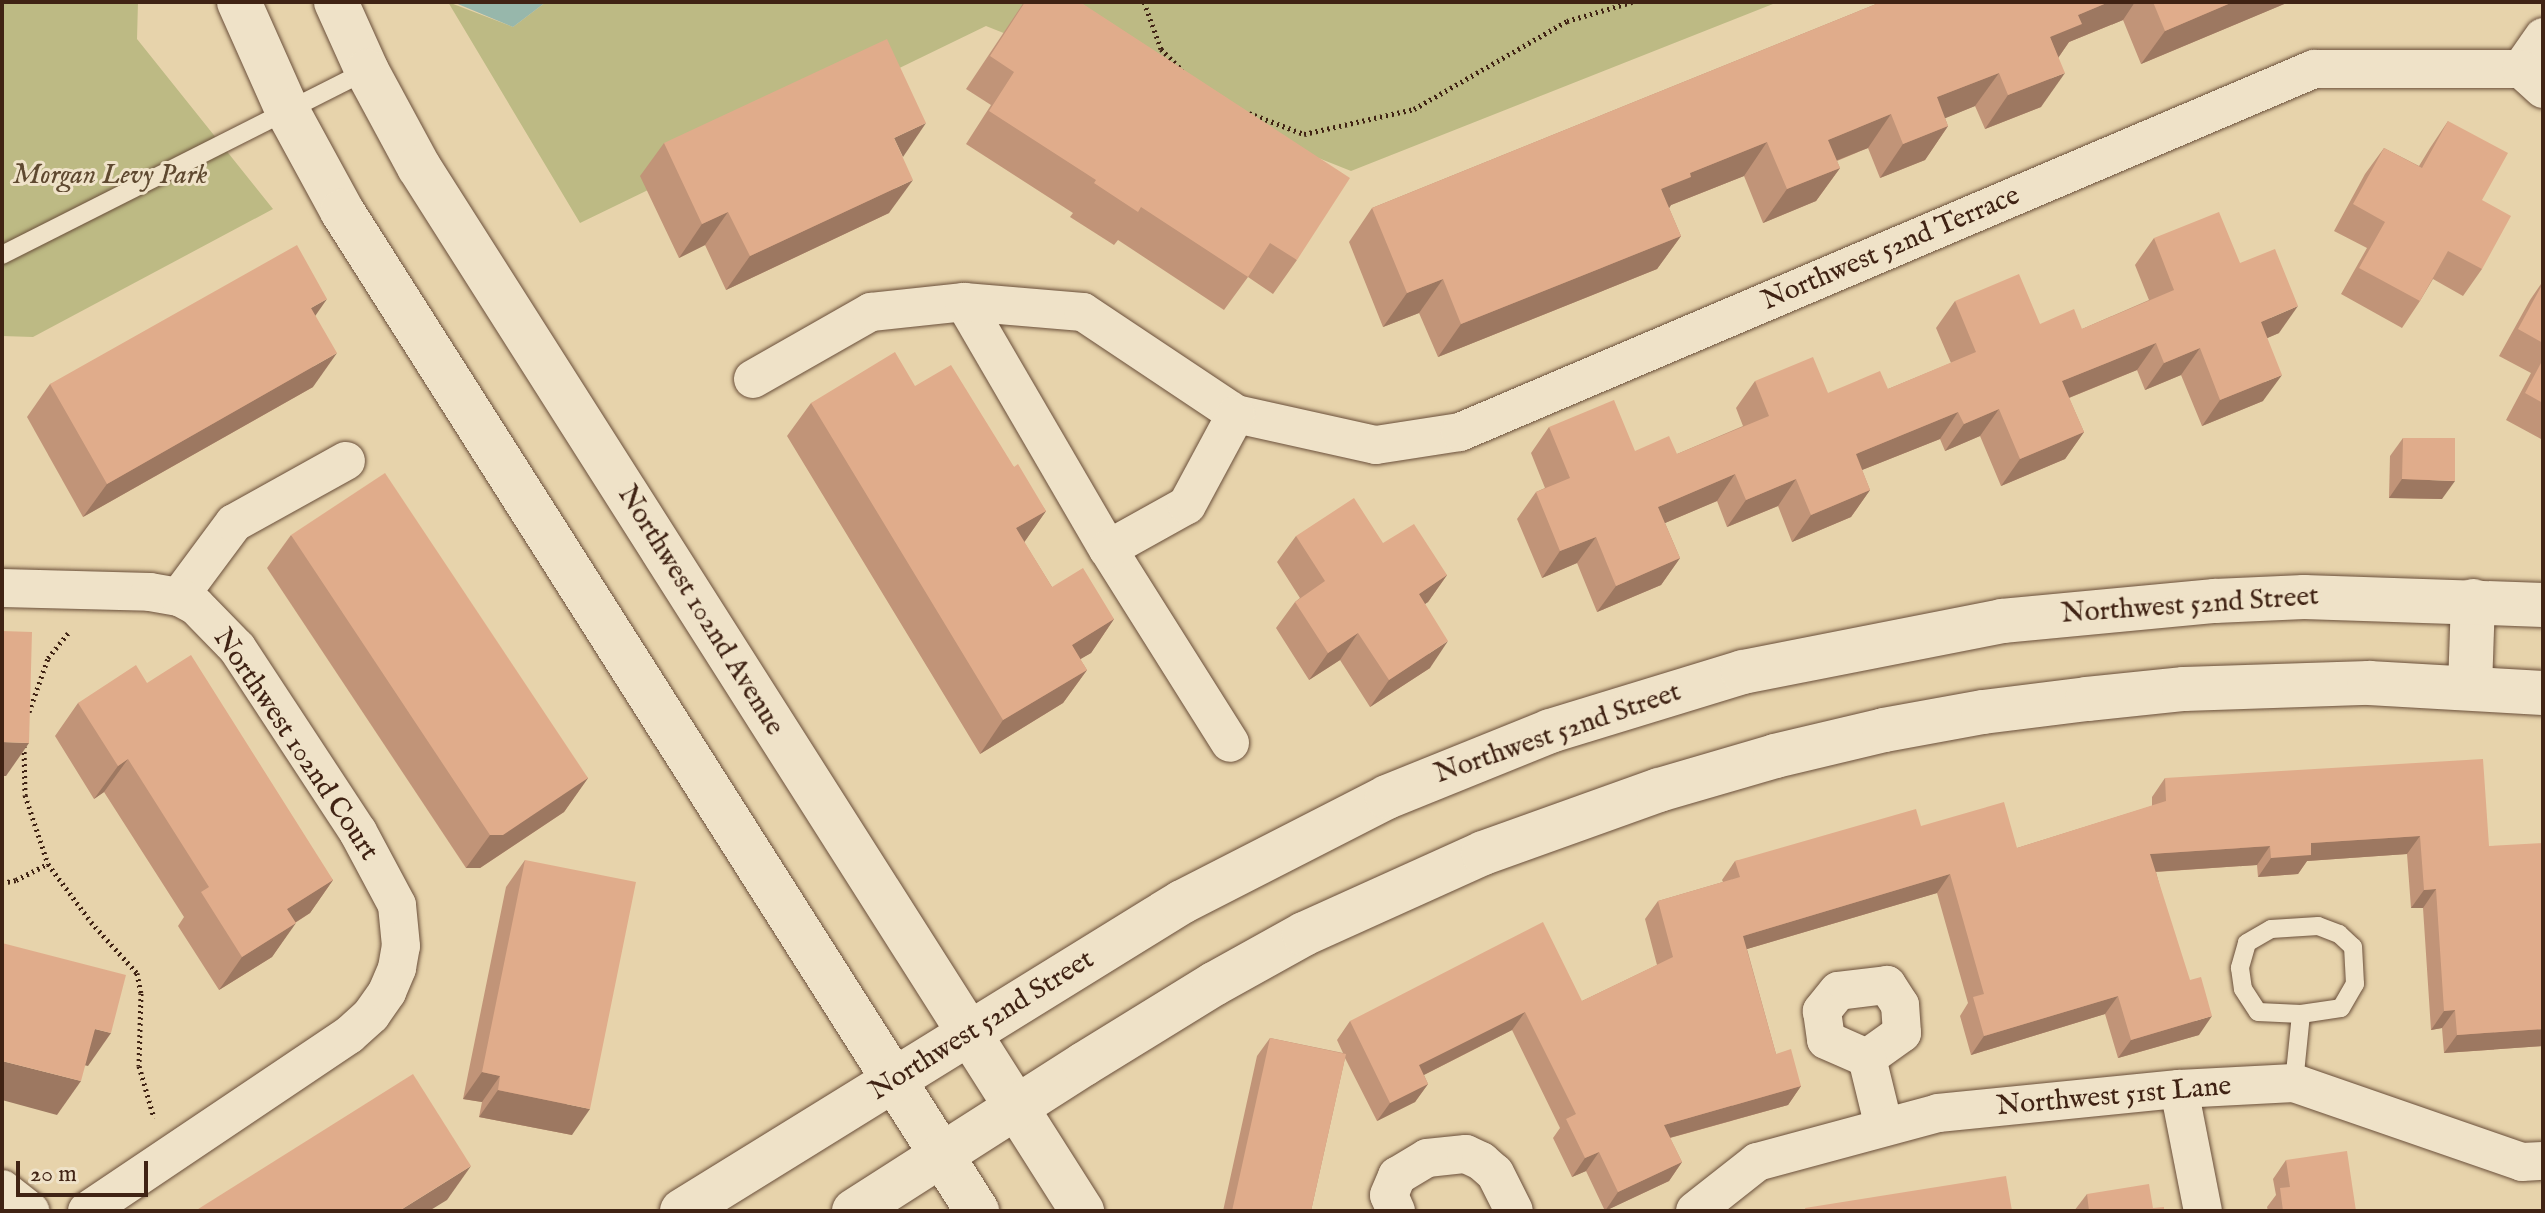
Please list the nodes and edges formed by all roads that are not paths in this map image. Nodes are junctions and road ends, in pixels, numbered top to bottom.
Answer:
1 (239, 2) edge
2 (336, 2) edge
3 (2543, 37) edge
4 (367, 71) junction
5 (2532, 79) edge
6 (287, 110) junction
7 (2, 255) edge
8 (964, 302) junction
9 (753, 379) dead end
10 (1236, 414) junction
11 (346, 461) dead end
12 (1108, 549) junction
13 (2, 588) edge
14 (179, 597) junction
15 (2473, 601) junction
16 (2543, 605) edge
17 (2470, 687) junction
18 (2543, 693) edge
19 (1230, 743) dead end
20 (2301, 1014) junction
21 (970, 1031) junction
22 (1867, 1058) dead end
23 (897, 1081) junction
24 (2294, 1083) junction
25 (2179, 1089) junction
26 (1017, 1105) junction
27 (1884, 1127) junction
28 (942, 1154) junction
29 (2543, 1161) edge
30 (2, 1189) edge
31 (30, 1211) edge
32 (87, 1211) edge
33 (682, 1211) edge
34 (854, 1211) edge
35 (977, 1211) edge
36 (1082, 1211) edge
37 (1396, 1211) edge
38 (1514, 1211) edge
39 (1695, 1211) edge
40 (2203, 1211) edge

1 - 6 street
2 - 4 street, Northwest 102nd Avenue
3 - 5 street
4 - 6 lane
4 - 21 street, Northwest 102nd Avenue
5 - 10 street, Northwest 52nd Terrace
6 - 7 lane
6 - 23 street
8 - 9 street, Northwest 52nd Terrace
8 - 10 street, Northwest 52nd Terrace
8 - 12 street
10 - 12 street
11 - 14 street
12 - 19 street
13 - 14 street
14 - 32 street, Northwest 102nd Court
15 - 16 street, Northwest 52nd Street
15 - 17 street
15 - 21 street, Northwest 52nd Street
17 - 18 street
17 - 26 street
20 - 20 lane
20 - 24 lane
21 - 23 street, Northwest 52nd Street
21 - 26 street, Northwest 102nd Avenue
22 - 27 street
23 - 28 street
23 - 33 street, Northwest 52nd Street
24 - 25 street, Northwest 51st Lane
24 - 29 street, Northwest 51st Lane
25 - 27 street, Northwest 51st Lane
25 - 40 street
26 - 28 street
26 - 36 street, Northwest 102nd Avenue
27 - 39 street, Northwest 51st Lane
28 - 34 street
28 - 35 street
30 - 31 street
37 - 38 street

